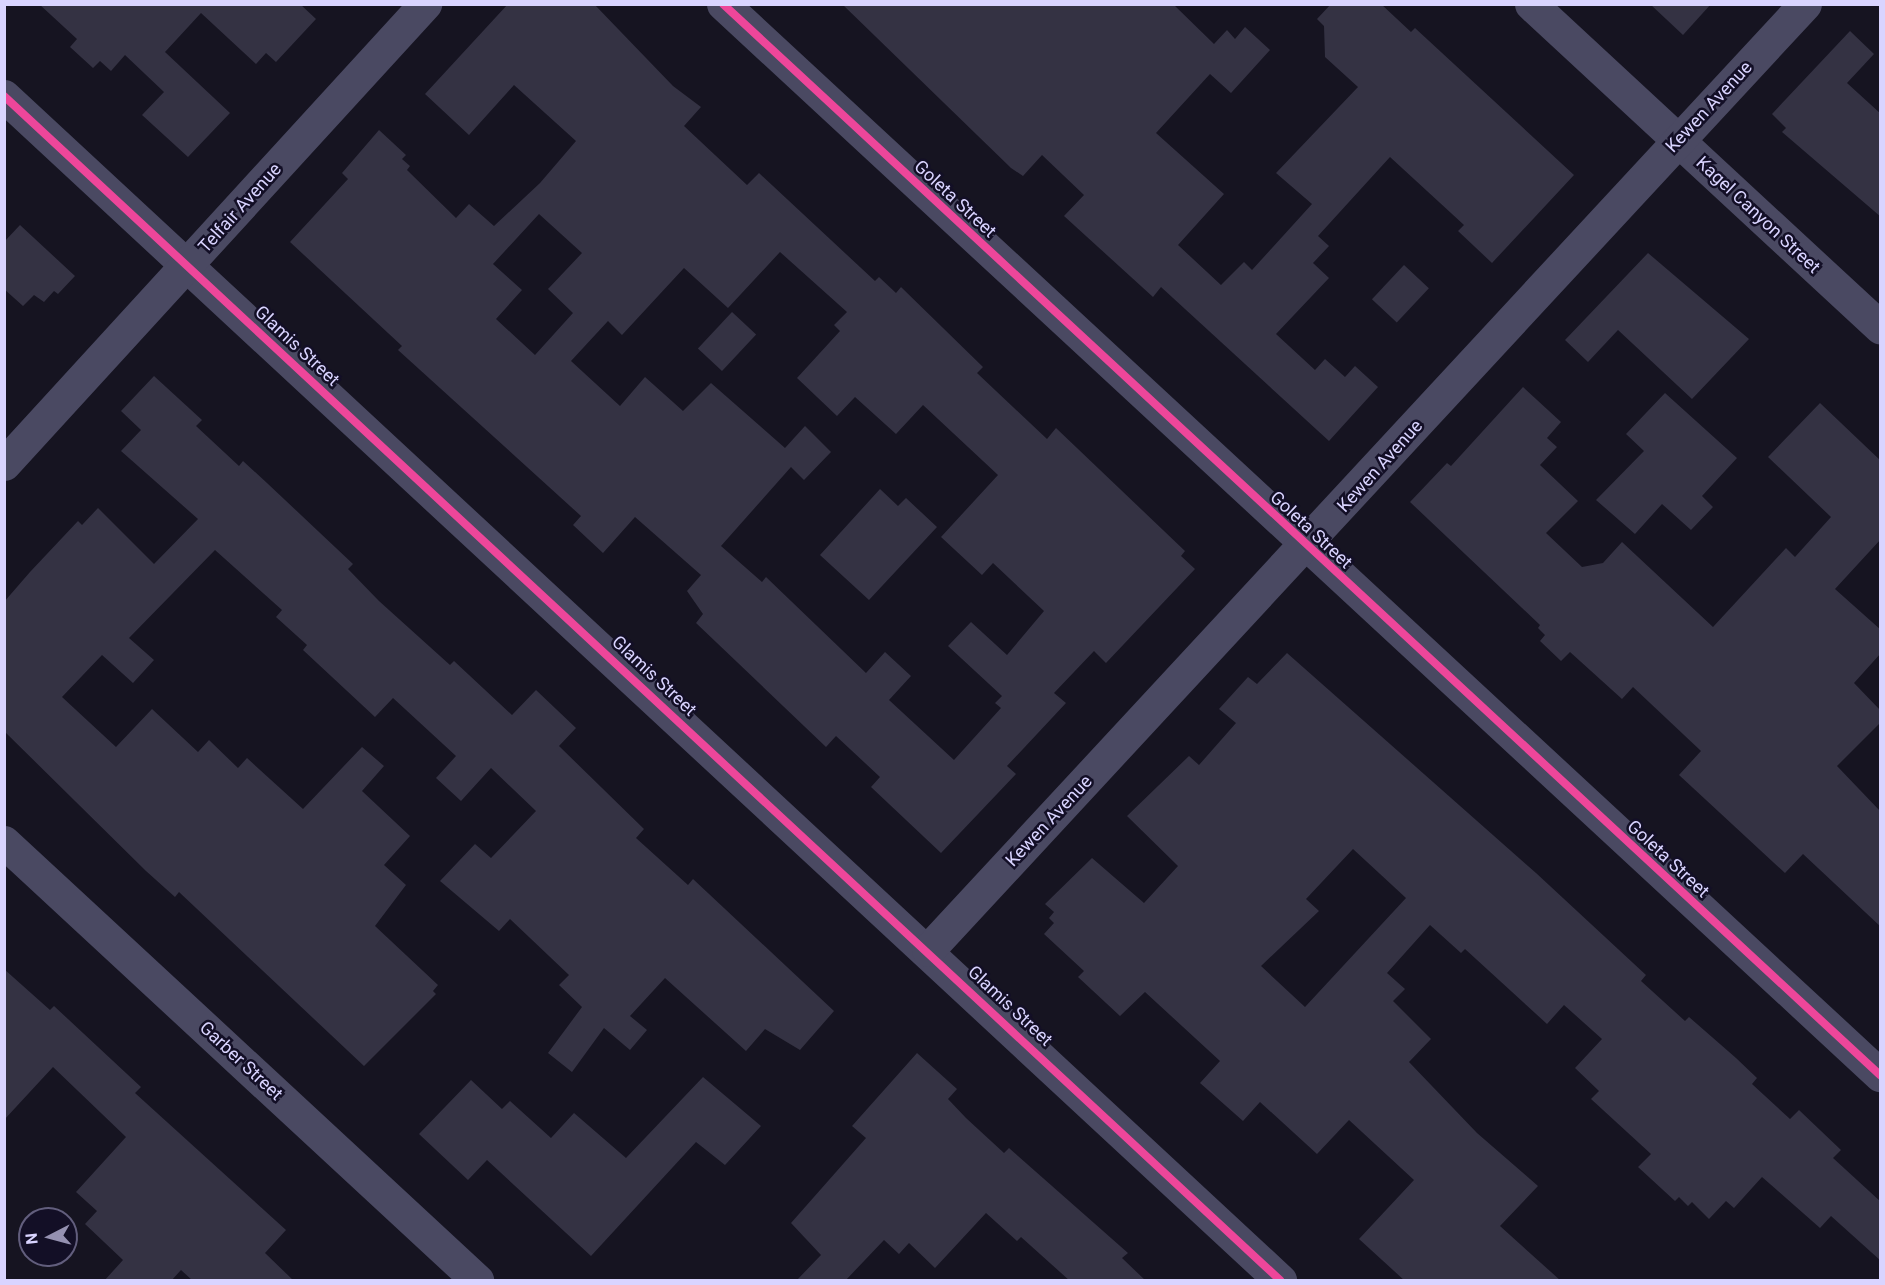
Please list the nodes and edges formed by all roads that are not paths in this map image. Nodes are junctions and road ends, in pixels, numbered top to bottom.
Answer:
1 (425, 4) edge
2 (723, 4) edge
3 (1531, 4) edge
4 (1805, 4) edge
5 (4, 96) edge
6 (1677, 140) junction
7 (188, 265) junction
8 (1881, 327) edge
9 (4, 464) edge
10 (1307, 547) junction
11 (4, 842) edge
12 (928, 950) junction
13 (1881, 1075) edge
14 (477, 1281) edge
15 (1280, 1281) edge

1 - 7 street, Telfair Avenue
2 - 10 street, Goleta Street
3 - 6 street, Kagel Canyon Street
4 - 6 street, Kewen Avenue
5 - 7 street, Glamis Street
6 - 8 street, Kagel Canyon Street
6 - 10 street, Kewen Avenue
7 - 9 street, Telfair Avenue
7 - 12 street, Glamis Street
10 - 12 street, Kewen Avenue
10 - 13 street, Goleta Street
11 - 14 street, Garber Street
12 - 15 street, Glamis Street

